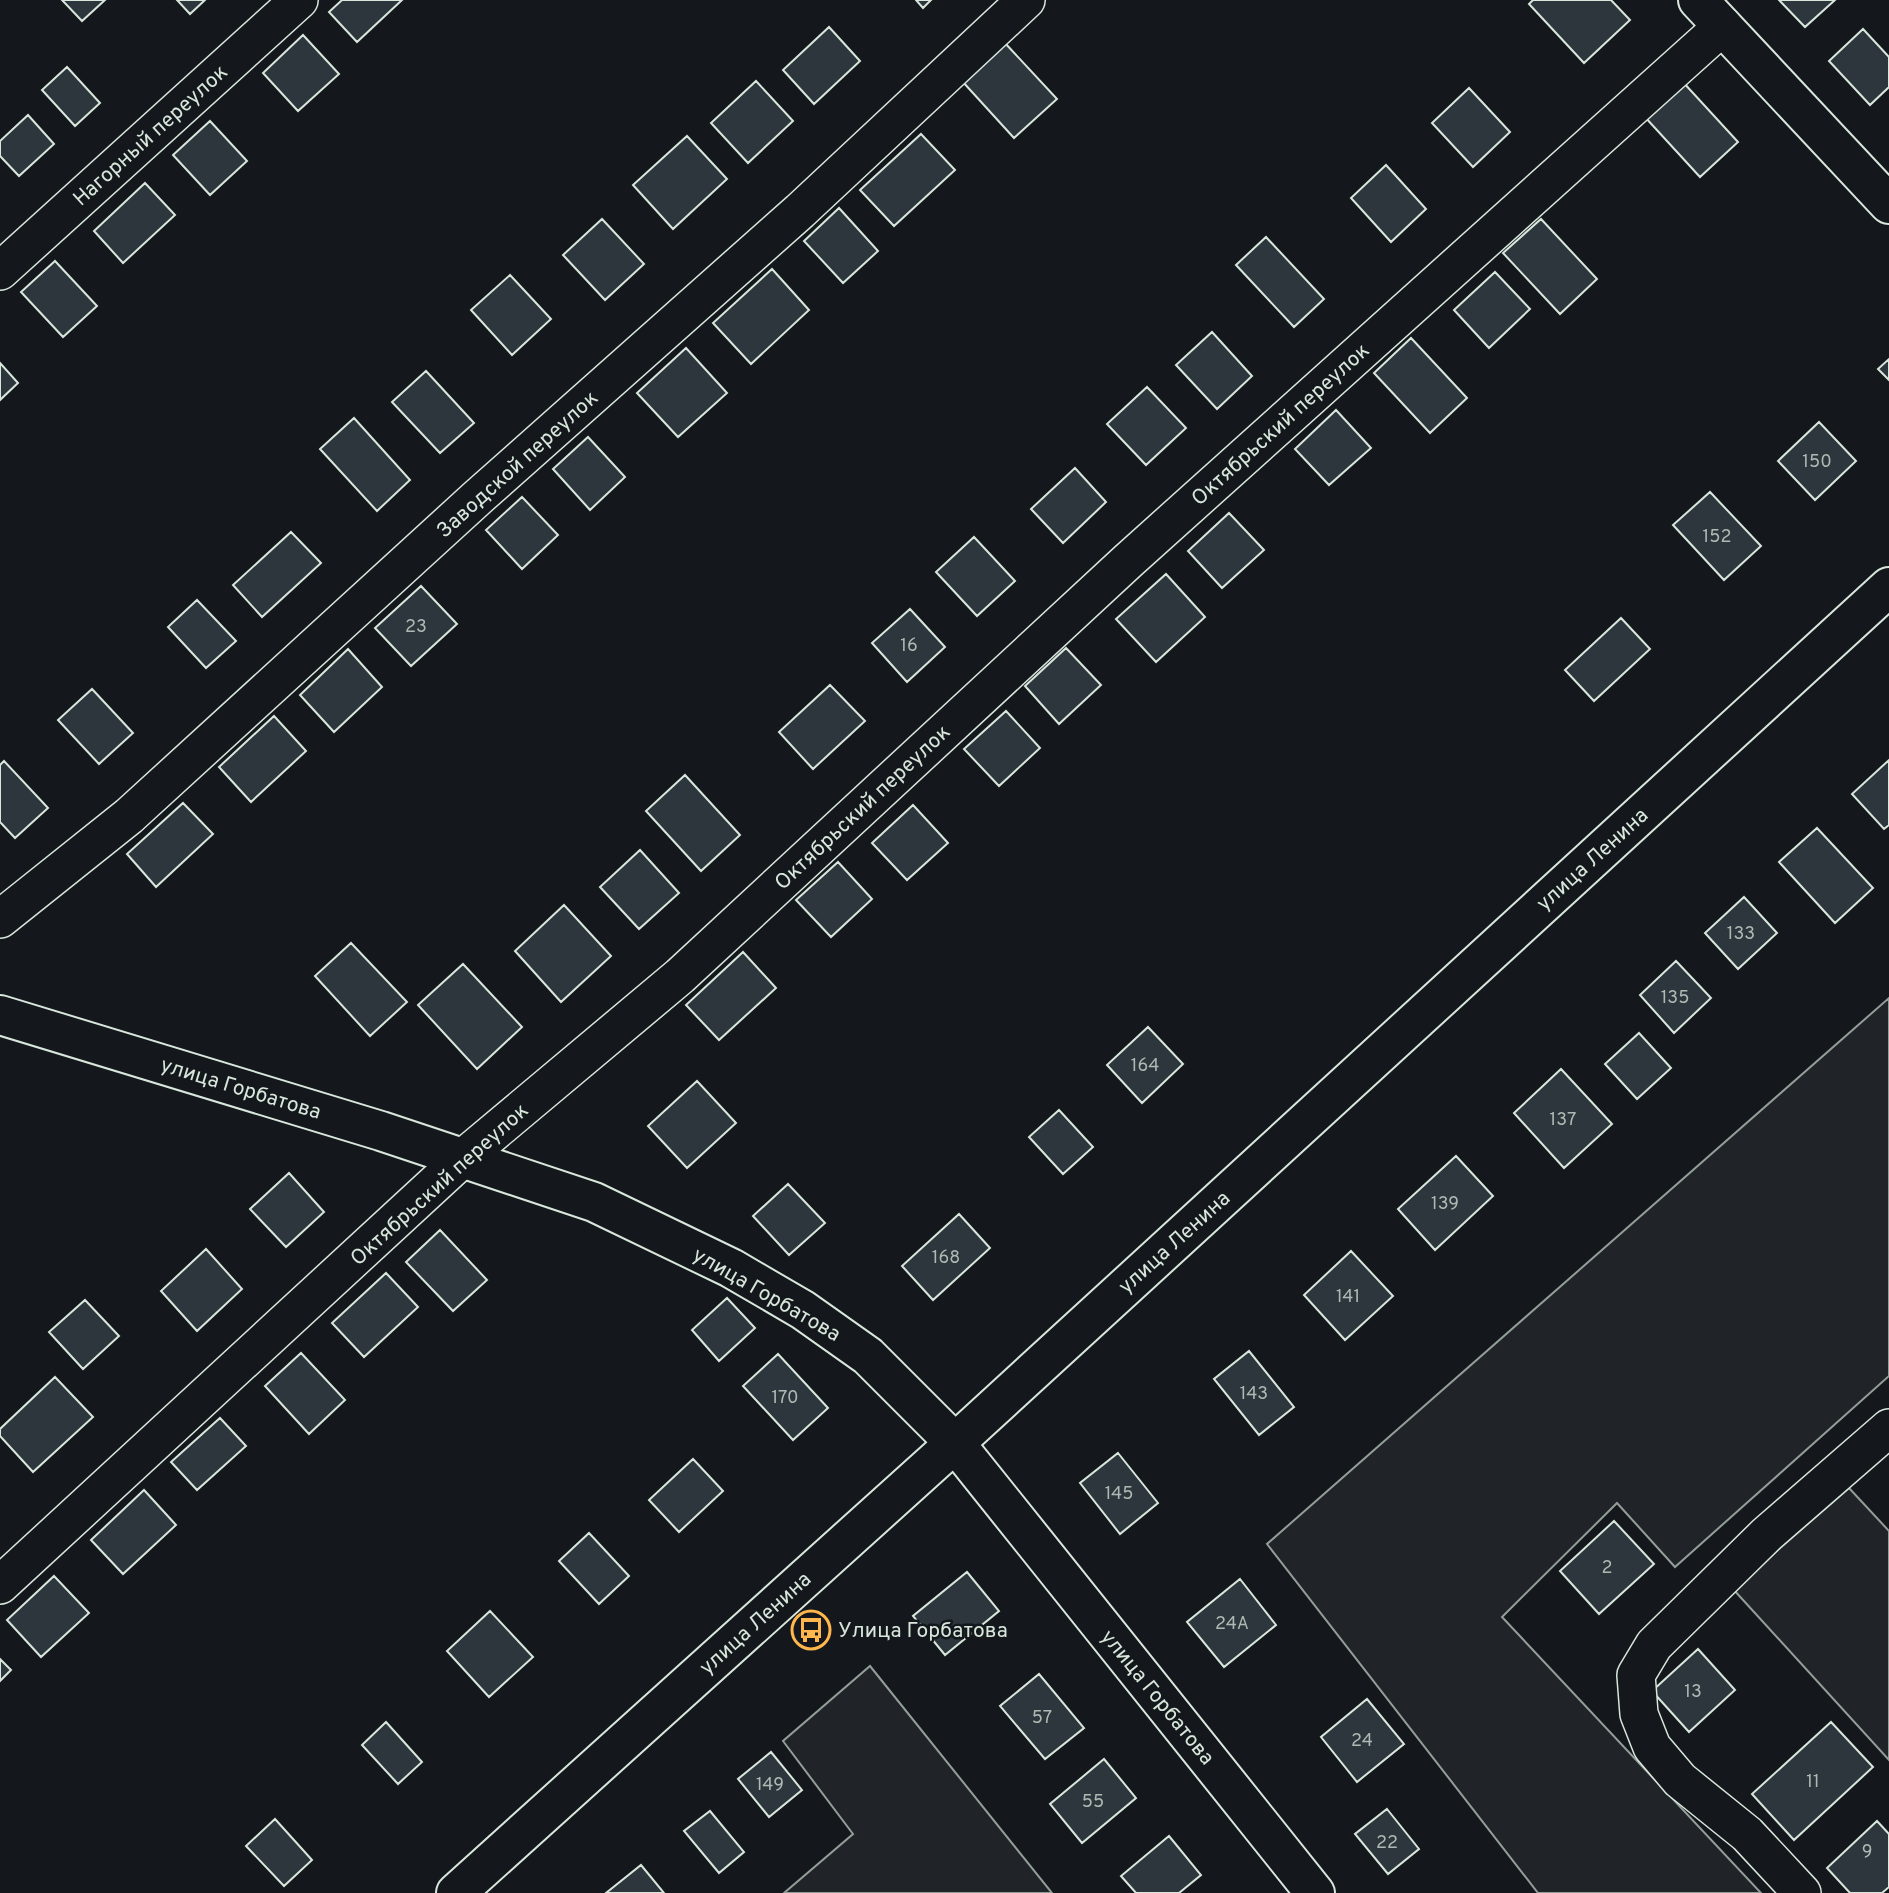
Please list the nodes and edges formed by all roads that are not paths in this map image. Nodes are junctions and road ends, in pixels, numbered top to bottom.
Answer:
1 (299, 0) edge
2 (1026, 0) edge
3 (1710, 13) edge
4 (1889, 204) edge
5 (0, 271) edge
6 (1889, 587) edge
7 (0, 919) edge
8 (0, 1015) edge
9 (463, 1158) junction
10 (1889, 1428) edge
11 (955, 1443) junction
12 (0, 1585) edge
13 (456, 1893) edge
14 (1315, 1893) edge
15 (1802, 1893) edge

1 - 5 street, Нагорный переулок
2 - 7 street, Заводской переулок
3 - 4 main road
3 - 9 street, Октябрьский переулок
6 - 11 main road, улица Ленина
8 - 9 main road, улица Горбатова
9 - 11 main road, улица Горбатова
9 - 12 street, Октябрьский переулок
10 - 15 street
11 - 13 main road, улица Ленина
11 - 14 main road, улица Горбатова

